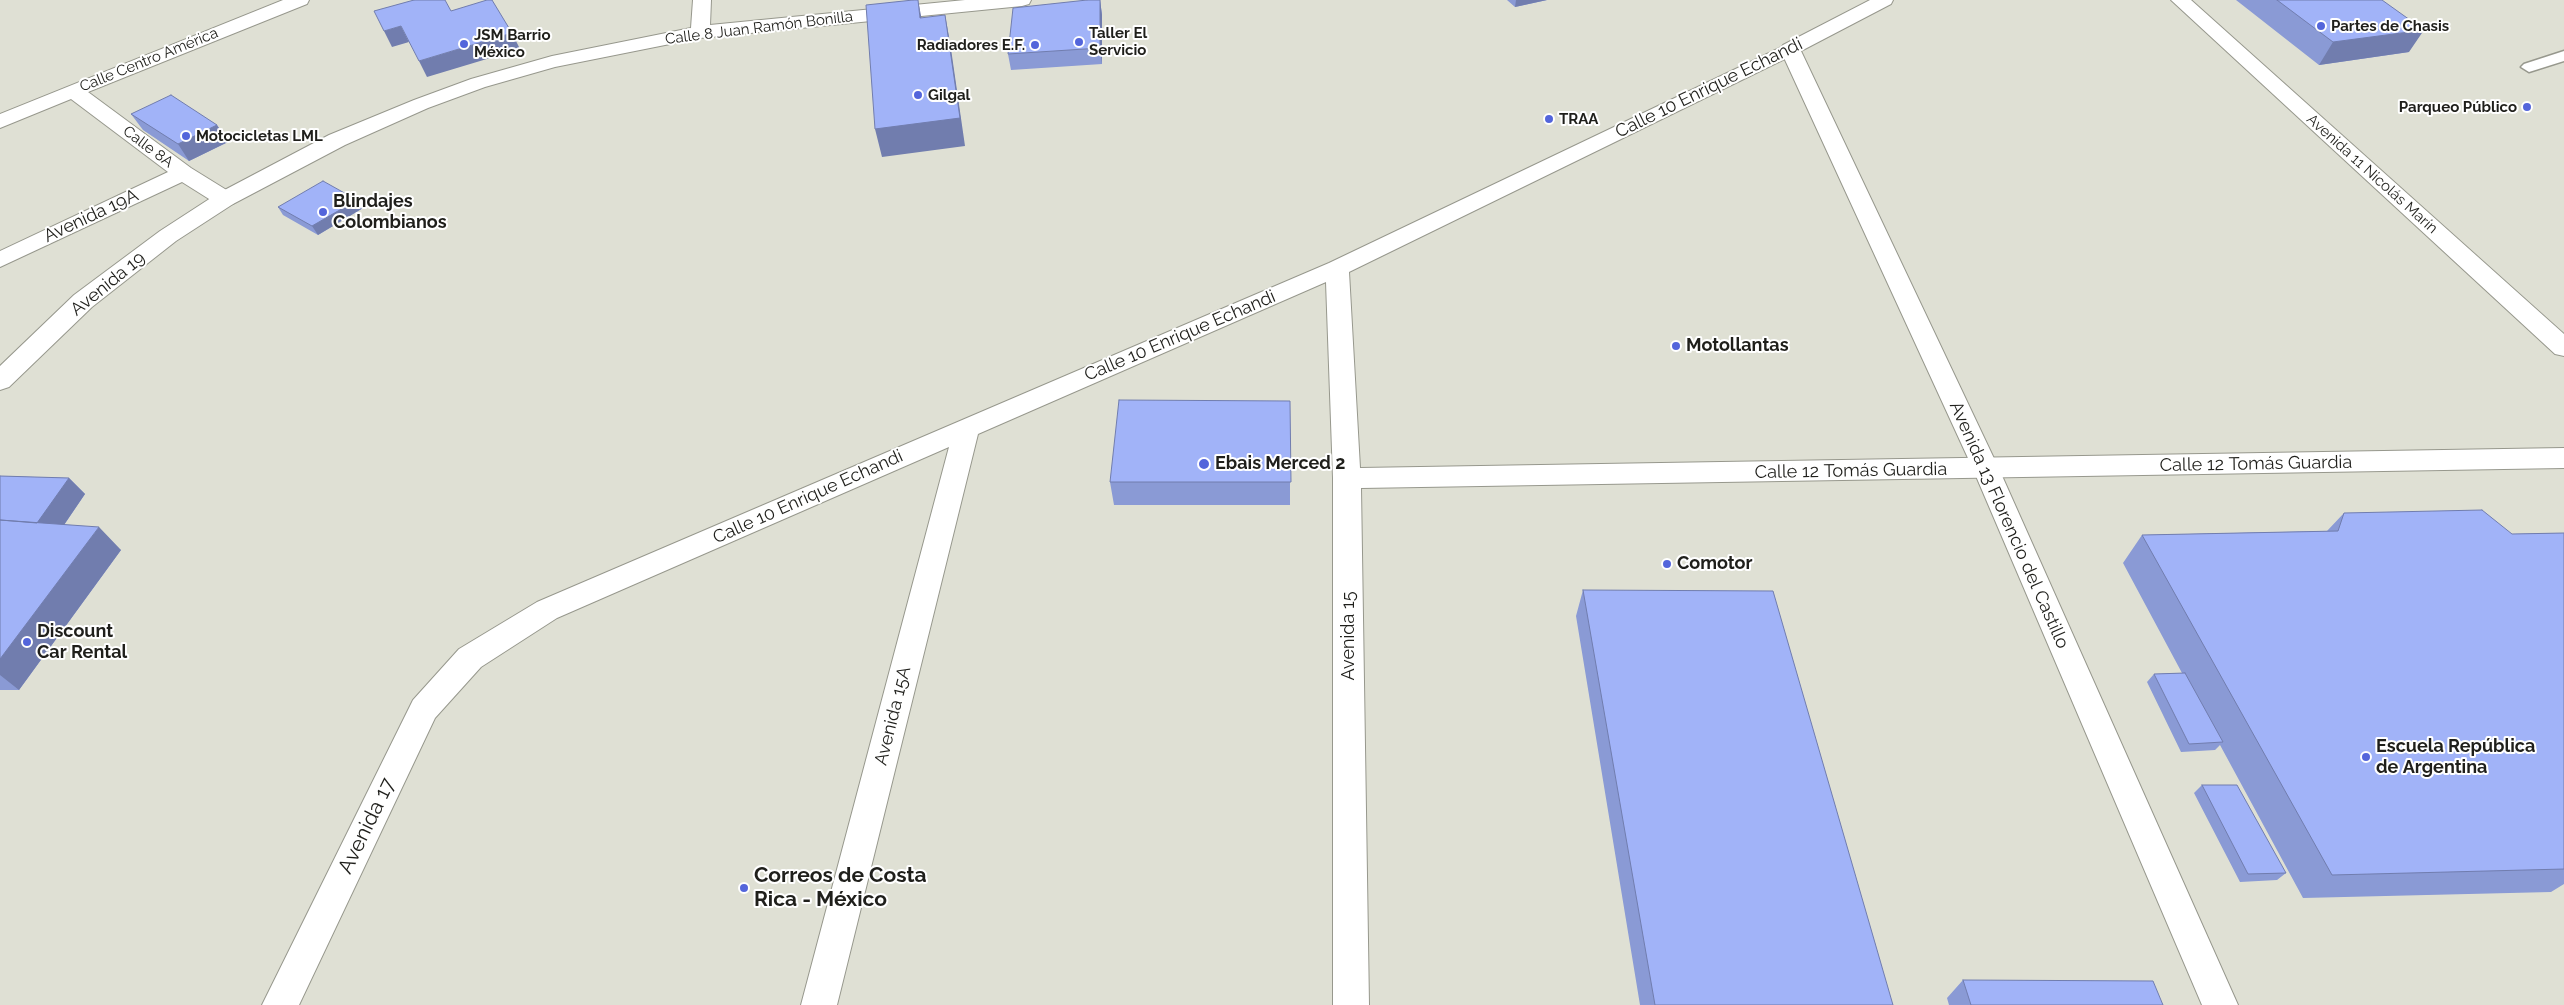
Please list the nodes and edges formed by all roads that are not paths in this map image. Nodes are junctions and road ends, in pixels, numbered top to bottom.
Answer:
1 (300, 0) edge
2 (702, 0) edge
3 (1022, 0) edge
4 (1884, 0) edge
5 (2180, 0) edge
6 (700, 32) junction
7 (1790, 49) junction
8 (2564, 56) edge
9 (2529, 66) dead end
10 (73, 91) junction
11 (0, 122) edge
12 (183, 173) junction
13 (225, 199) junction
14 (0, 260) edge
15 (1337, 268) junction
16 (2564, 348) edge
17 (0, 381) edge
18 (967, 428) junction
19 (2564, 458) edge
20 (1986, 469) junction
21 (1348, 478) junction
22 (470, 658) joint
23 (280, 1005) edge
24 (819, 1005) edge
25 (1351, 1005) edge
26 (2220, 1005) edge

1 - 10 street, Calle Centro América
2 - 6 street
3 - 6 street, Calle 8 Juan Ramón Bonilla
4 - 7 street, Calle 10 Enrique Echandi
5 - 16 street, Avenida 11 Nicolás Marín
6 - 13 street, Calle 8 Juan Ramón Bonilla
7 - 15 street, Calle 10 Enrique Echandi
7 - 20 street, Avenida 13 Florencio del Castillo
8 - 9 lane
10 - 11 street, Calle Centro América
10 - 12 street, Calle 8A
12 - 13 street, Calle 8A
12 - 14 street, Avenida 19A
13 - 17 street, Avenida 19
15 - 18 street, Calle 10 Enrique Echandi
15 - 21 street, Avenida 15
18 - 22 street, Calle 10 Enrique Echandi
18 - 24 street, Avenida 15A
19 - 20 street, Calle 12 Tomás Guardia
20 - 21 street, Calle 12 Tomás Guardia
20 - 26 street, Avenida 13 Florencio del Castillo
21 - 25 street, Avenida 15
22 - 23 street, Avenida 17

